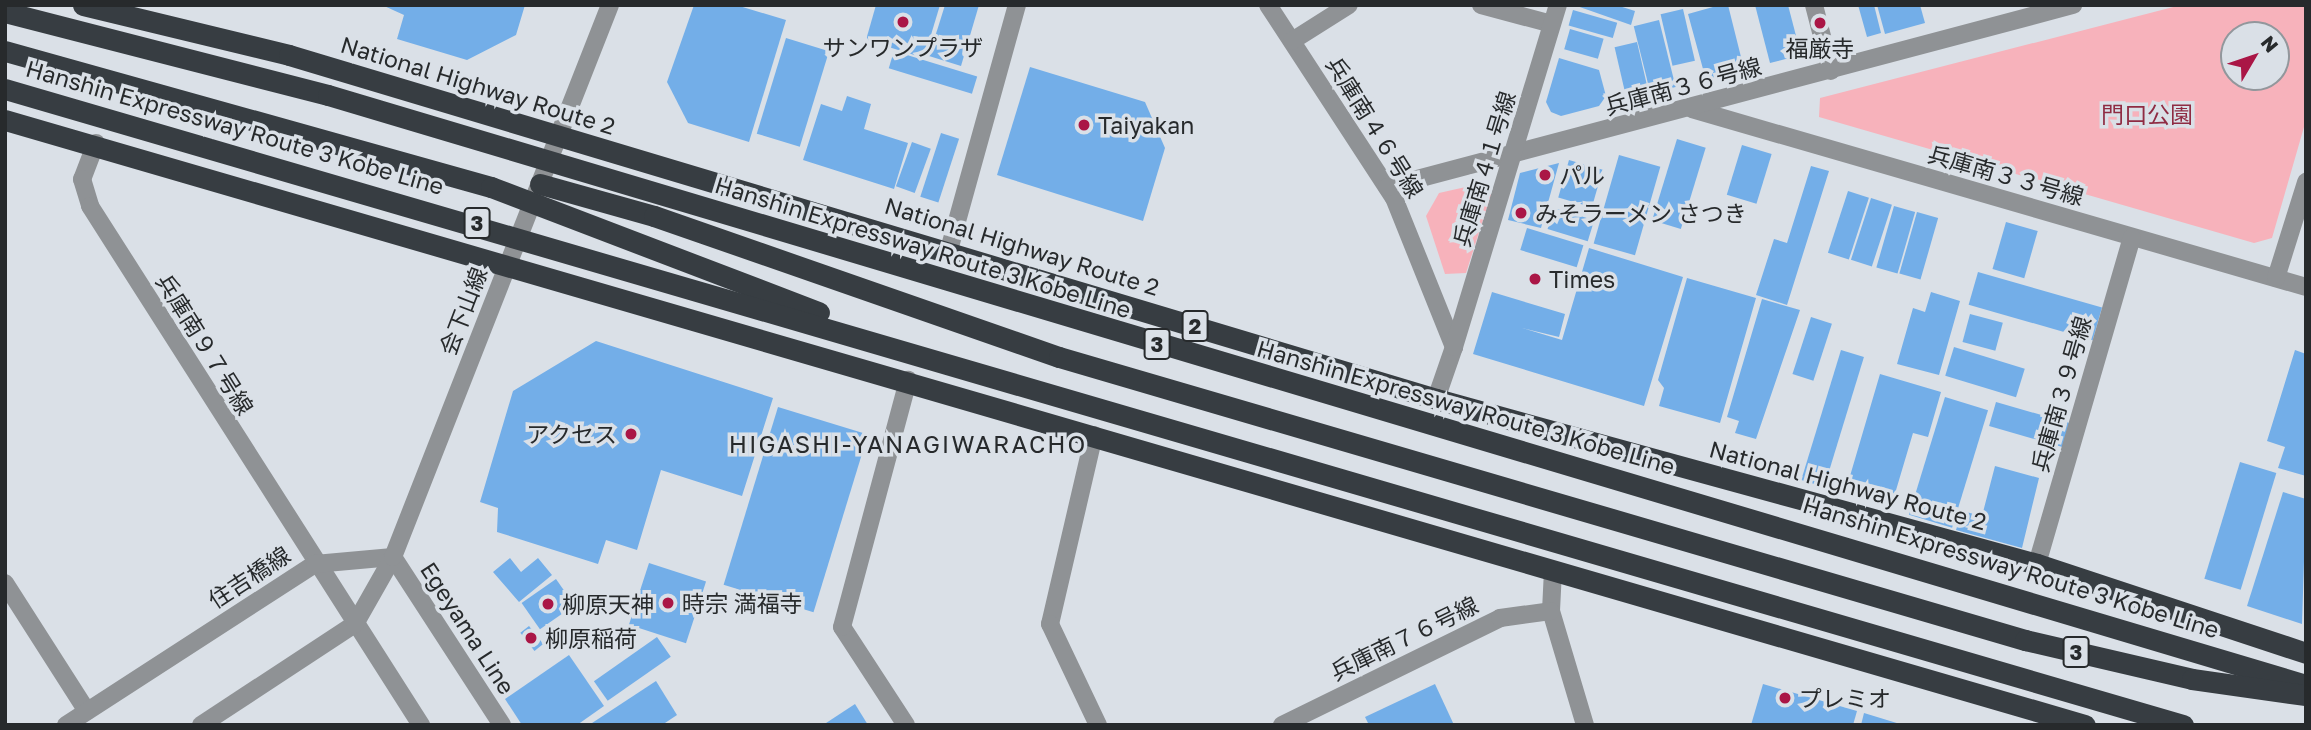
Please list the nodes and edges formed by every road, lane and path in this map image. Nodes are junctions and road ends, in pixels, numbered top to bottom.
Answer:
1 (83, 5) edge
2 (610, 5) edge
3 (1017, 5) edge
4 (1268, 5) edge
5 (1349, 5) edge
6 (1481, 5) edge
7 (1558, 5) edge
8 (1814, 5) edge
9 (2073, 5) edge
10 (5, 12) edge
11 (2005, 13) edge
12 (1552, 24) junction
13 (1292, 41) junction
14 (5, 51) edge
15 (1831, 71) junction
16 (5, 89) edge
17 (1692, 109) junction
18 (5, 120) edge
19 (556, 137) junction
20 (96, 143) junction
21 (1514, 157) junction
22 (2306, 182) edge
23 (540, 184) junction
24 (1387, 187) junction
25 (2132, 238) junction
26 (949, 250) junction
27 (508, 262) junction
28 (2276, 278) junction
29 (2306, 287) edge
30 (1454, 347) junction
31 (947, 362) junction
32 (908, 380) junction
33 (1436, 399) junction
34 (1094, 435) junction
35 (393, 558) junction
36 (315, 564) junction
37 (2037, 564) junction
38 (1553, 570) junction
39 (5, 583) edge
40 (1551, 611) junction
41 (355, 624) junction
42 (2306, 653) edge
43 (2306, 685) edge
44 (2306, 695) edge
45 (88, 711) junction
46 (66, 725) edge
47 (201, 725) edge
48 (421, 725) edge
49 (502, 725) edge
50 (906, 725) edge
51 (1098, 725) edge
52 (1282, 725) edge
53 (1585, 725) edge
54 (2085, 725) edge
55 (2183, 725) edge

1 - 19 highway, National Highway Route 2 / 2
2 - 19 street, 会下山線
3 - 26 street
4 - 13 street, 兵庫南４６号線
5 - 13 street
6 - 12 street
7 - 12 street, 兵庫南４１号線
8 - 15 street
9 - 11 street, 兵庫南３６号線
10 - 43 highway, Hanshin Expressway Route 3 Kobe Line / 3
11 - 15 street, 兵庫南３６号線
12 - 21 street, 兵庫南４１号線
13 - 24 street, 兵庫南４６号線
14 - 31 highway, 3
15 - 17 street, 兵庫南３６号線
16 - 31 highway, Hanshin Expressway Route 3 Kobe Line / 3
17 - 21 street, 兵庫南３６号線
17 - 25 street, 兵庫南３３号線
18 - 20 highway
19 - 23 street, 会下山線
19 - 26 highway, National Highway Route 2 / 2
20 - 27 highway
20 - 36 street, 兵庫南９７号線
21 - 24 street, 兵庫南３６号線
21 - 30 street, 兵庫南４１号線
22 - 28 street
23 - 27 street, 会下山線
23 - 44 highway, 3
24 - 30 street, 兵庫南４６号線
25 - 28 street, 兵庫南３３号線
25 - 37 street, 兵庫南３９号線
26 - 33 highway, National Highway Route 2 / 2
27 - 32 highway
27 - 35 street, 会下山線
28 - 29 street, 兵庫南３３号線
30 - 33 street
31 - 55 highway, Hanshin Expressway Route 3 Kobe Line / 3
32 - 34 highway
32 - 50 street
33 - 37 highway, National Highway Route 2 / 2
34 - 38 highway
34 - 51 street
35 - 36 street, 住吉橋線
35 - 41 street
35 - 49 street, Egeyama Line
36 - 41 street, 兵庫南９７号線
36 - 45 street, 住吉橋線
37 - 42 highway, National Highway Route 2 / 2
38 - 40 street
38 - 54 highway
39 - 45 street
40 - 52 street, 兵庫南７６号線
40 - 53 street
41 - 47 street
41 - 48 street
45 - 46 street, 住吉橋線

